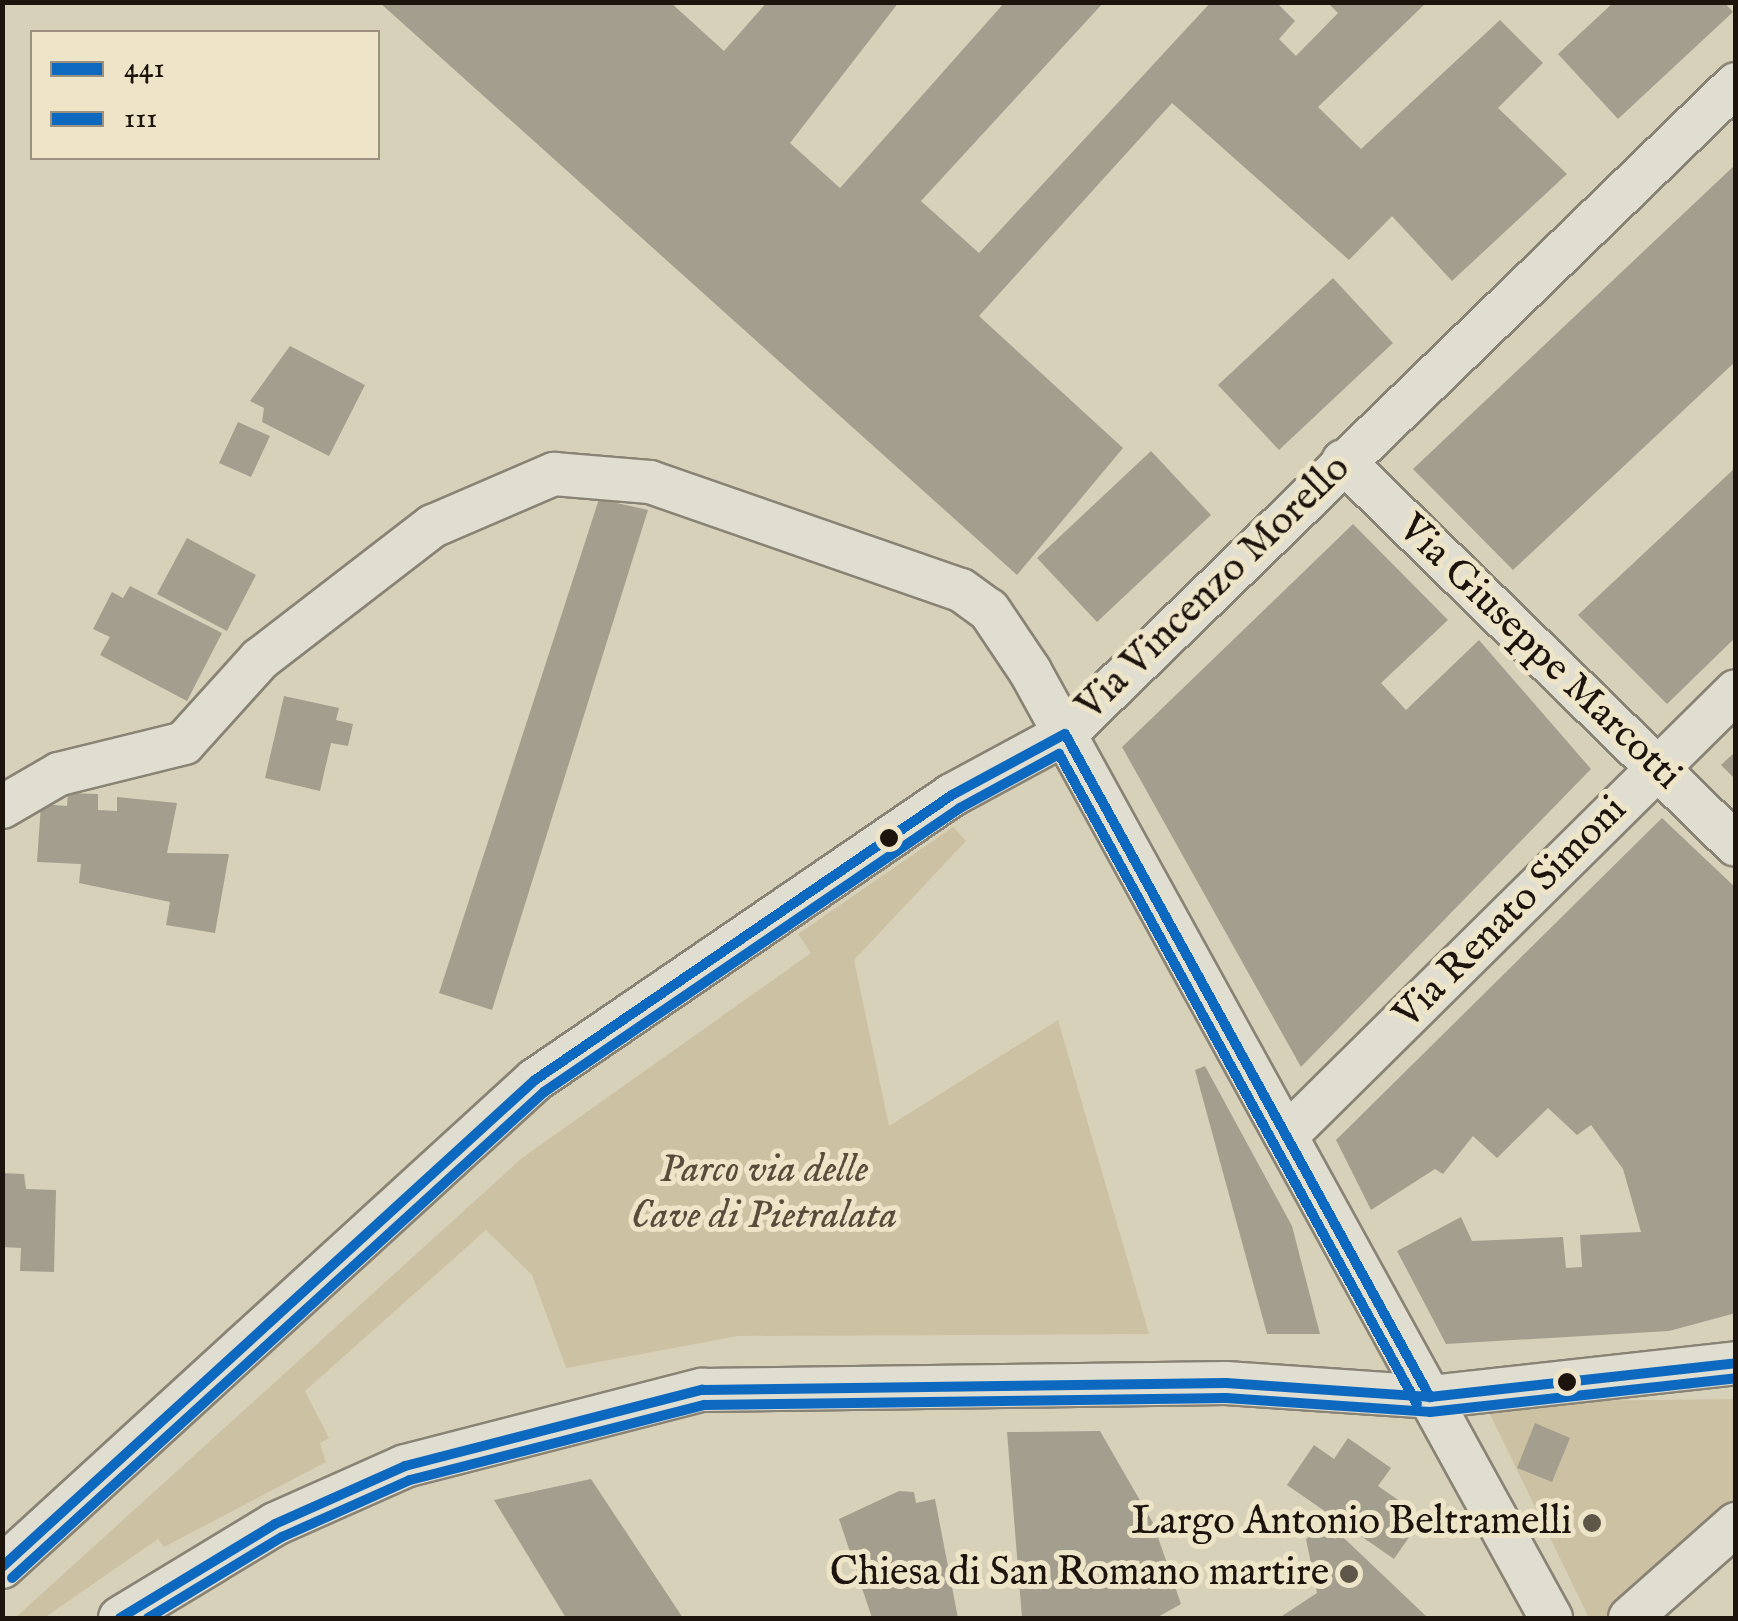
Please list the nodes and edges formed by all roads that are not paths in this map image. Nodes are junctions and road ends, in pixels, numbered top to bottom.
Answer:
1 (1736, 84) edge
2 (1342, 461) junction
3 (1736, 691) edge
4 (1066, 734) junction
5 (1656, 768) junction
6 (2, 807) edge
7 (1736, 845) edge
8 (1286, 1135) junction
9 (1736, 1364) edge
10 (1430, 1397) junction
11 (1736, 1524) edge
12 (2, 1567) edge
13 (120, 1618) edge
14 (1551, 1618) edge
15 (1630, 1618) edge

1 - 2 street, Via Vincenzo Morello
2 - 4 street, Via Vincenzo Morello
2 - 5 street, Via Giuseppe Marcotti
3 - 5 street, Via Renato Simoni
4 - 6 street
4 - 8 street
4 - 12 street, Via Vincenzo Morello
5 - 7 street, Via Giuseppe Marcotti
5 - 8 street, Via Renato Simoni
8 - 10 street
9 - 10 street
10 - 13 street
10 - 14 street
11 - 15 street

